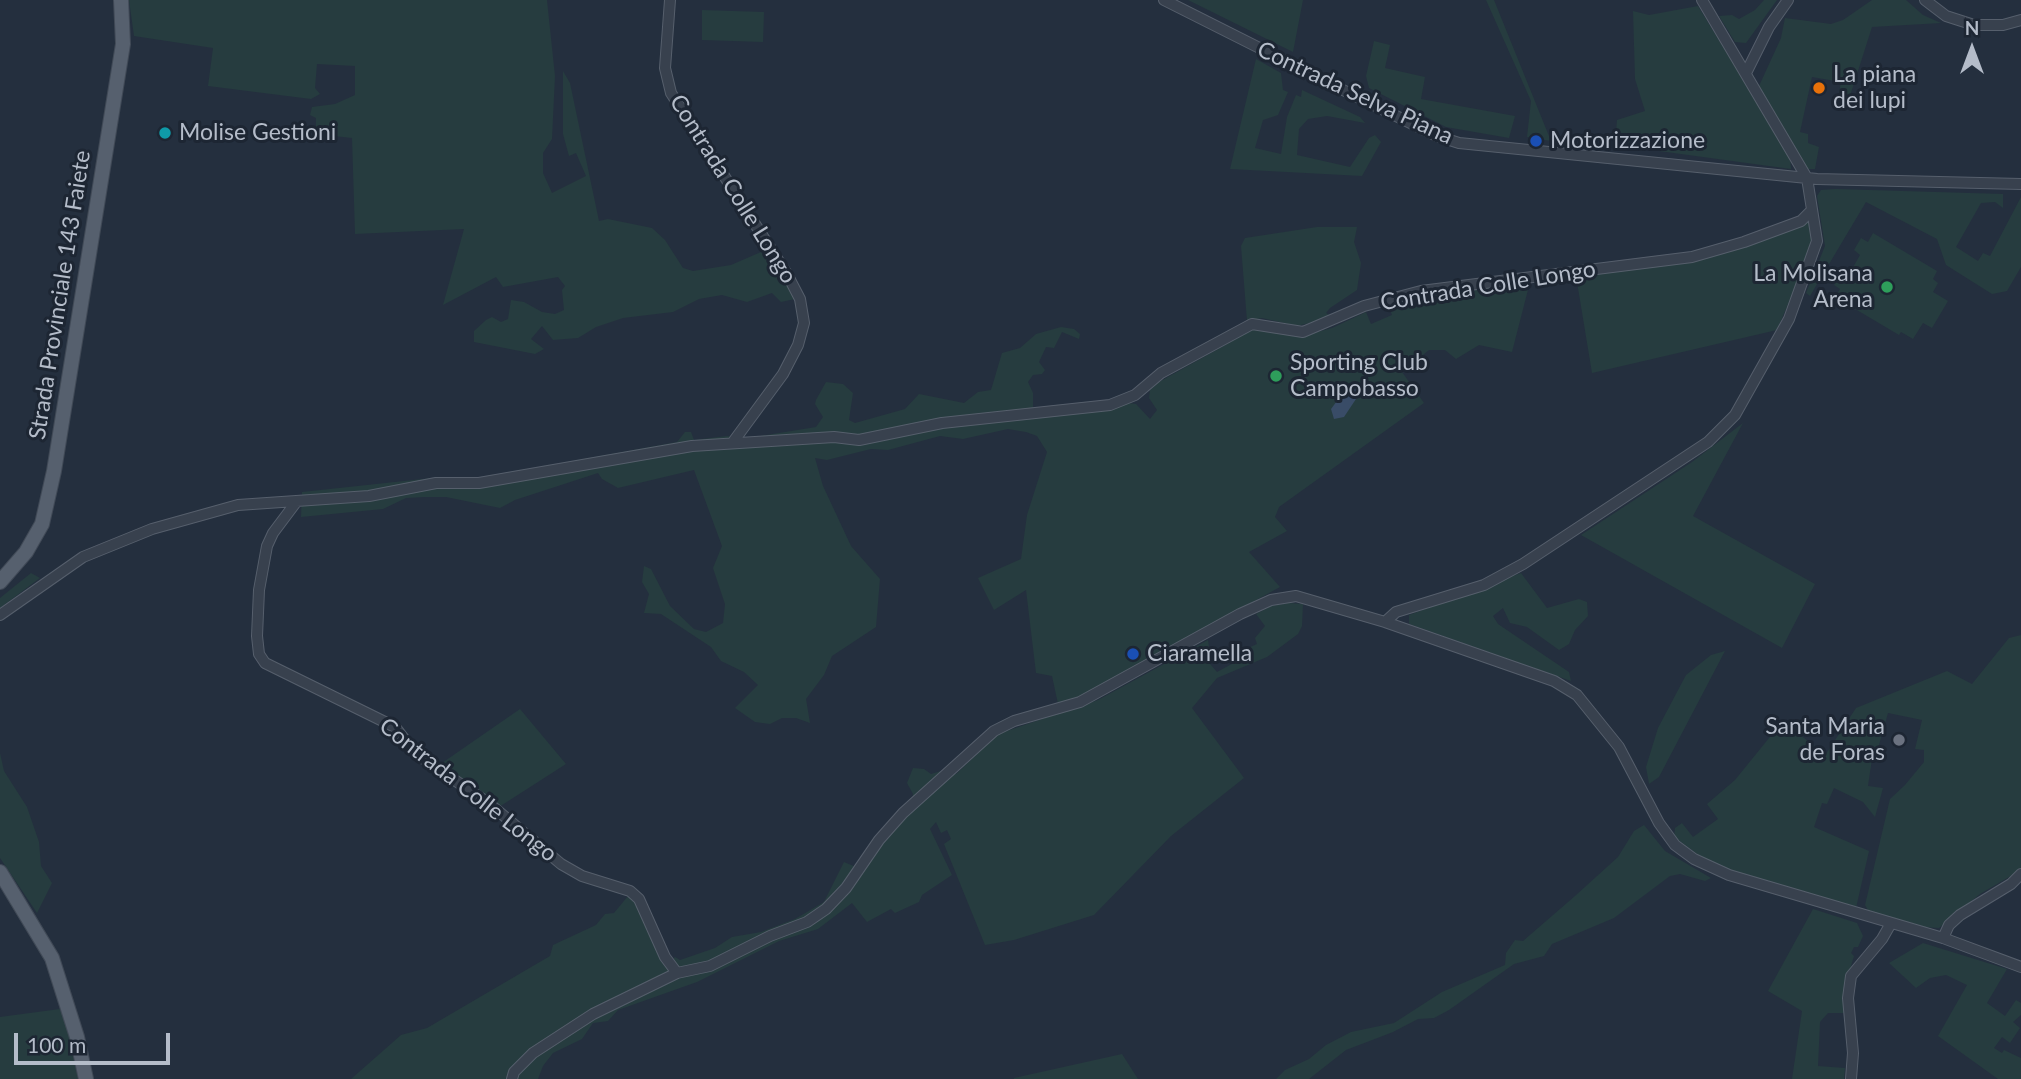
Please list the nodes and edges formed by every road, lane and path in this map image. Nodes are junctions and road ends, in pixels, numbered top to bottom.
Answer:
1 (121, 0) edge
2 (670, 0) edge
3 (1164, 0) edge
4 (1702, 0) edge
5 (1788, 0) edge
6 (1925, 0) edge
7 (2021, 20) edge
8 (1746, 73) junction
9 (1807, 178) junction
10 (2021, 184) edge
11 (1811, 211) junction
12 (733, 442) junction
13 (297, 501) junction
14 (0, 582) edge
15 (0, 615) edge
16 (1385, 622) junction
17 (0, 872) edge
18 (2021, 874) edge
19 (1890, 925) junction
20 (1943, 938) junction
21 (2021, 967) edge
22 (677, 973) junction
23 (86, 1079) edge
24 (512, 1079) edge
25 (1851, 1079) edge

1 - 14 main road, Strada Provinciale 143 Faiete
2 - 12 street, Contrada Colle Longo
3 - 9 street, Contrada Selva Piana
4 - 8 street
5 - 8 street
6 - 7 street
8 - 9 street
9 - 10 street, Contrada Selva Piana
9 - 11 street
11 - 12 street, Contrada Colle Longo
11 - 16 street
12 - 13 street, Contrada Colle Longo
13 - 15 street, Contrada Colle Longo
13 - 22 street, Contrada Colle Longo
16 - 19 street
16 - 22 street
17 - 23 main road
18 - 20 street
19 - 20 street
19 - 25 street
20 - 21 street
22 - 24 street

